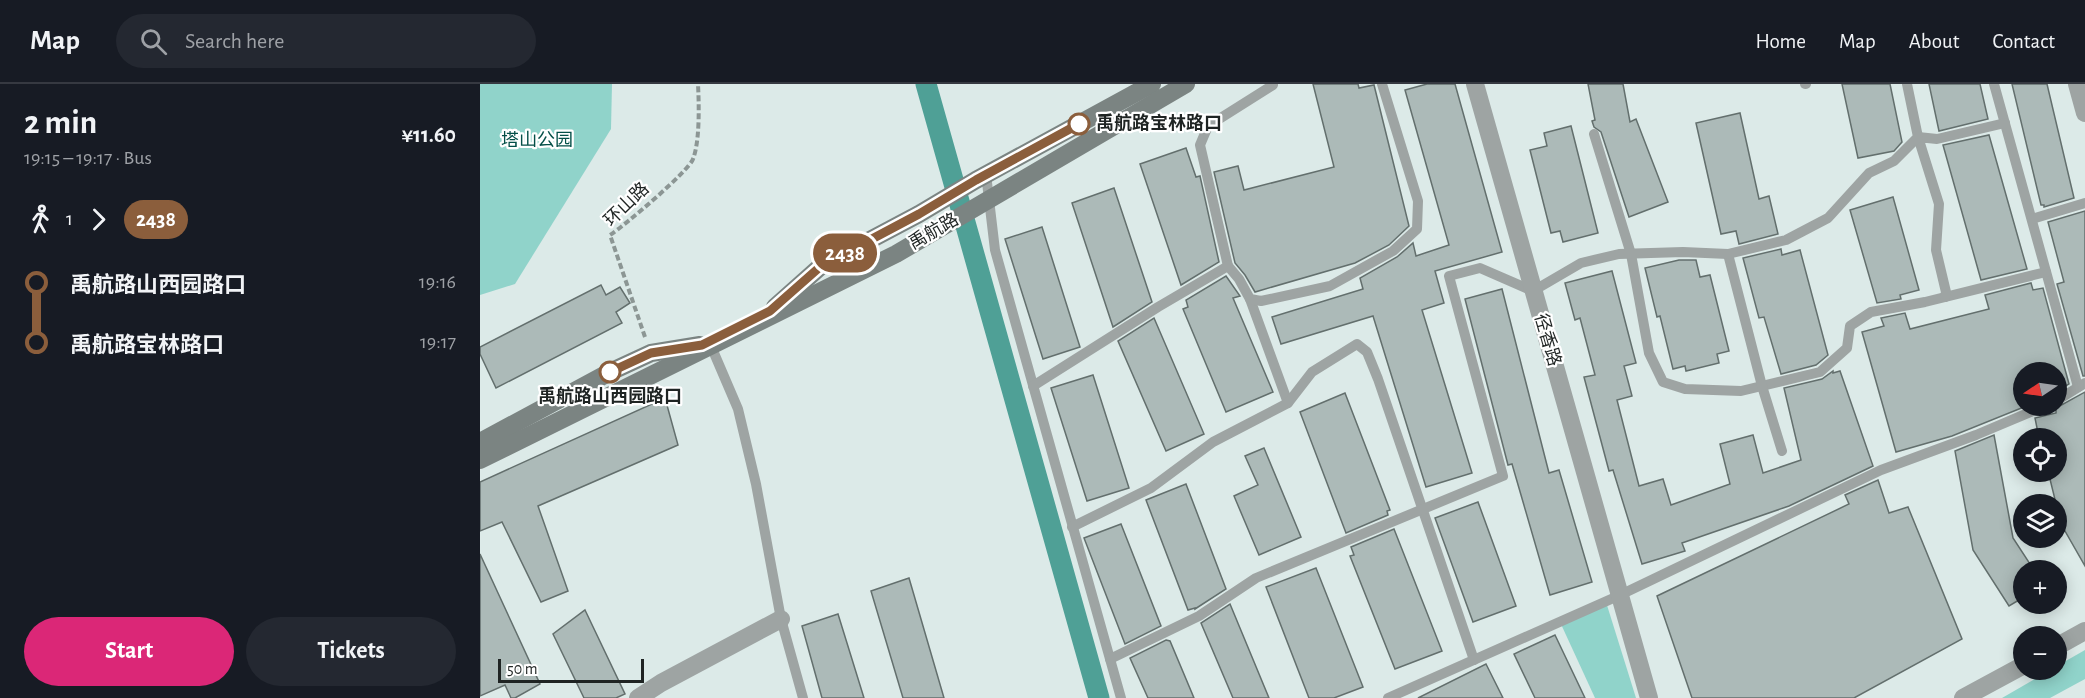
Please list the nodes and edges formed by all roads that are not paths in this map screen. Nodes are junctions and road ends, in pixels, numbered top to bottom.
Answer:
1 (1152, 84) edge
2 (1186, 84) edge
3 (1274, 84) edge
4 (1382, 84) edge
5 (1475, 84) edge
6 (1907, 84) edge
7 (1994, 84) edge
8 (2077, 84) edge
9 (2085, 113) edge
10 (2005, 123) junction
11 (1594, 134) dead end
12 (1918, 137) junction
13 (981, 177) junction
14 (987, 201) junction
15 (2085, 203) edge
16 (2032, 219) junction
17 (1631, 254) junction
18 (1728, 254) junction
19 (1228, 266) junction
20 (2046, 272) junction
21 (1533, 291) junction
22 (1945, 297) junction
23 (1250, 299) junction
24 (711, 346) junction
25 (2082, 385) edge
26 (1033, 386) junction
27 (1762, 386) junction
28 (2067, 394) edge
29 (1288, 403) junction
30 (2021, 416) edge
31 (480, 442) edge
32 (1782, 451) dead end
33 (480, 460) edge
34 (1424, 509) junction
35 (1072, 527) junction
36 (1618, 596) junction
37 (781, 619) junction
38 (2085, 631) edge
39 (2067, 641) edge
40 (1110, 659) junction
41 (1474, 660) junction
42 (2013, 671) edge
43 (638, 698) edge
44 (803, 698) edge
45 (1121, 698) edge
46 (1388, 698) edge
47 (1649, 698) edge
48 (1964, 698) edge

1 - 13 main road, 禹航路
2 - 14 main road, 禹航路
3 - 19 lane
4 - 23 lane
5 - 21 street, 径香路
6 - 12 lane
7 - 10 lane
8 - 9 street
10 - 12 lane
10 - 16 lane
11 - 17 lane
12 - 18 lane
12 - 22 lane
13 - 14 lane
13 - 31 main road, 禹航路
14 - 24 main road, 禹航路
14 - 26 lane
15 - 16 lane
16 - 20 lane
17 - 18 lane
17 - 21 lane
17 - 27 lane
18 - 27 lane
19 - 23 lane
19 - 26 lane
20 - 22 lane
20 - 25 lane
21 - 34 lane
21 - 36 street, 径香路
22 - 27 lane
23 - 29 lane
24 - 33 main road, 禹航路
24 - 37 lane
25 - 28 lane
26 - 35 lane
27 - 32 lane
29 - 34 lane
29 - 35 lane
30 - 36 lane
34 - 40 lane
34 - 41 lane
35 - 40 lane
36 - 41 lane
36 - 47 street, 径香路
37 - 43 street
37 - 44 lane
38 - 39 street
40 - 45 lane
41 - 46 lane
42 - 48 street

